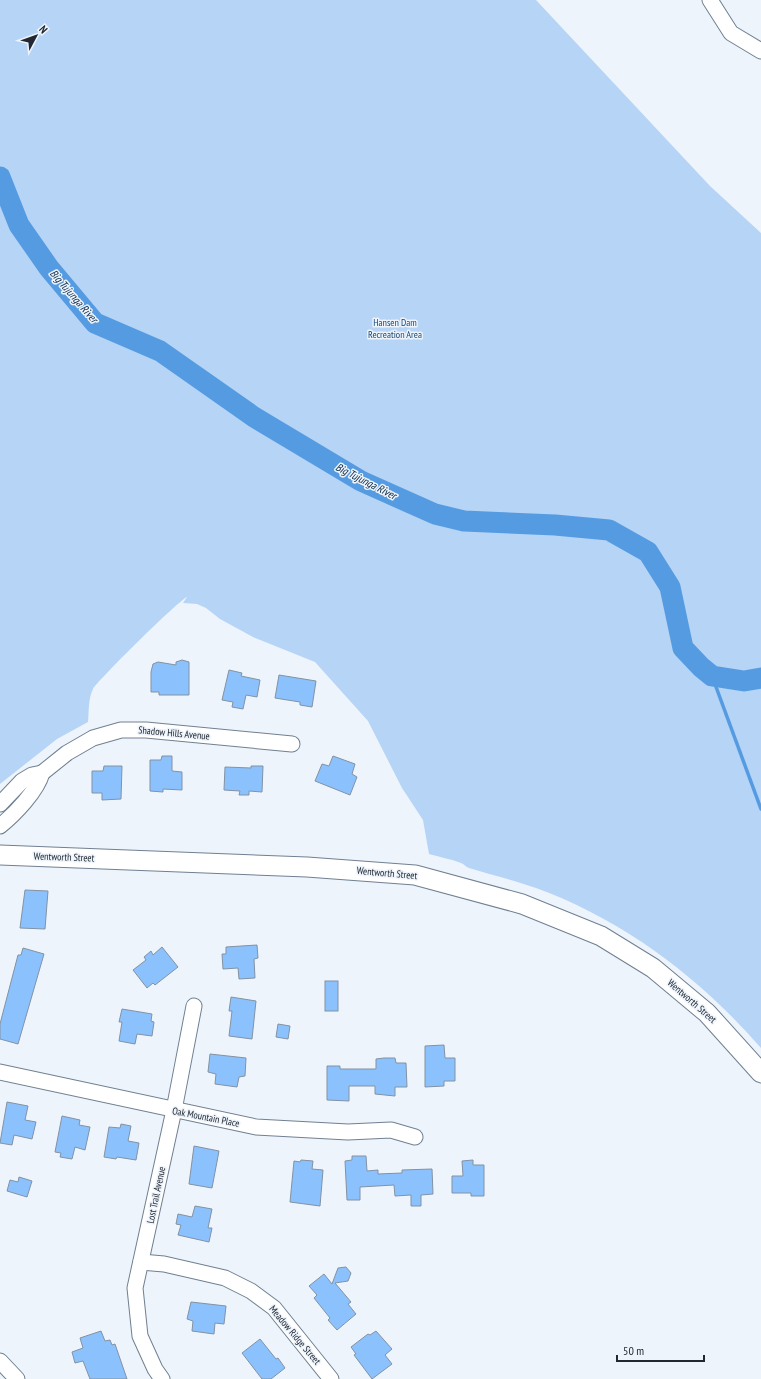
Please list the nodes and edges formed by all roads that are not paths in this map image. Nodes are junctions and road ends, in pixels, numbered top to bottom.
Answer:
1 (710, 0) edge
2 (761, 51) edge
3 (292, 744) dead end
4 (42, 772) junction
5 (12, 791) junction
6 (23, 802) junction
7 (0, 804) edge
8 (0, 826) edge
9 (0, 855) edge
10 (194, 1006) dead end
11 (0, 1072) edge
12 (761, 1073) edge
13 (174, 1110) junction
14 (415, 1137) dead end
15 (141, 1262) junction
16 (0, 1361) edge
17 (17, 1379) edge
18 (162, 1379) edge
19 (331, 1379) edge

1 - 2 street
3 - 4 street, Shadow Hills Avenue
4 - 5 street, Shadow Hills Avenue
4 - 6 street, Shadow Hills Avenue
5 - 6 street
5 - 7 street, Shadow Hills Avenue
6 - 8 street, Shadow Hills Avenue
9 - 12 main road, Wentworth Street
10 - 13 street, Lost Trail Avenue
11 - 13 street, Oak Mountain Place
13 - 14 street, Oak Mountain Place
13 - 15 street, Lost Trail Avenue
15 - 18 street, Lost Trail Avenue
15 - 19 street, Meadow Ridge Street
16 - 17 street

